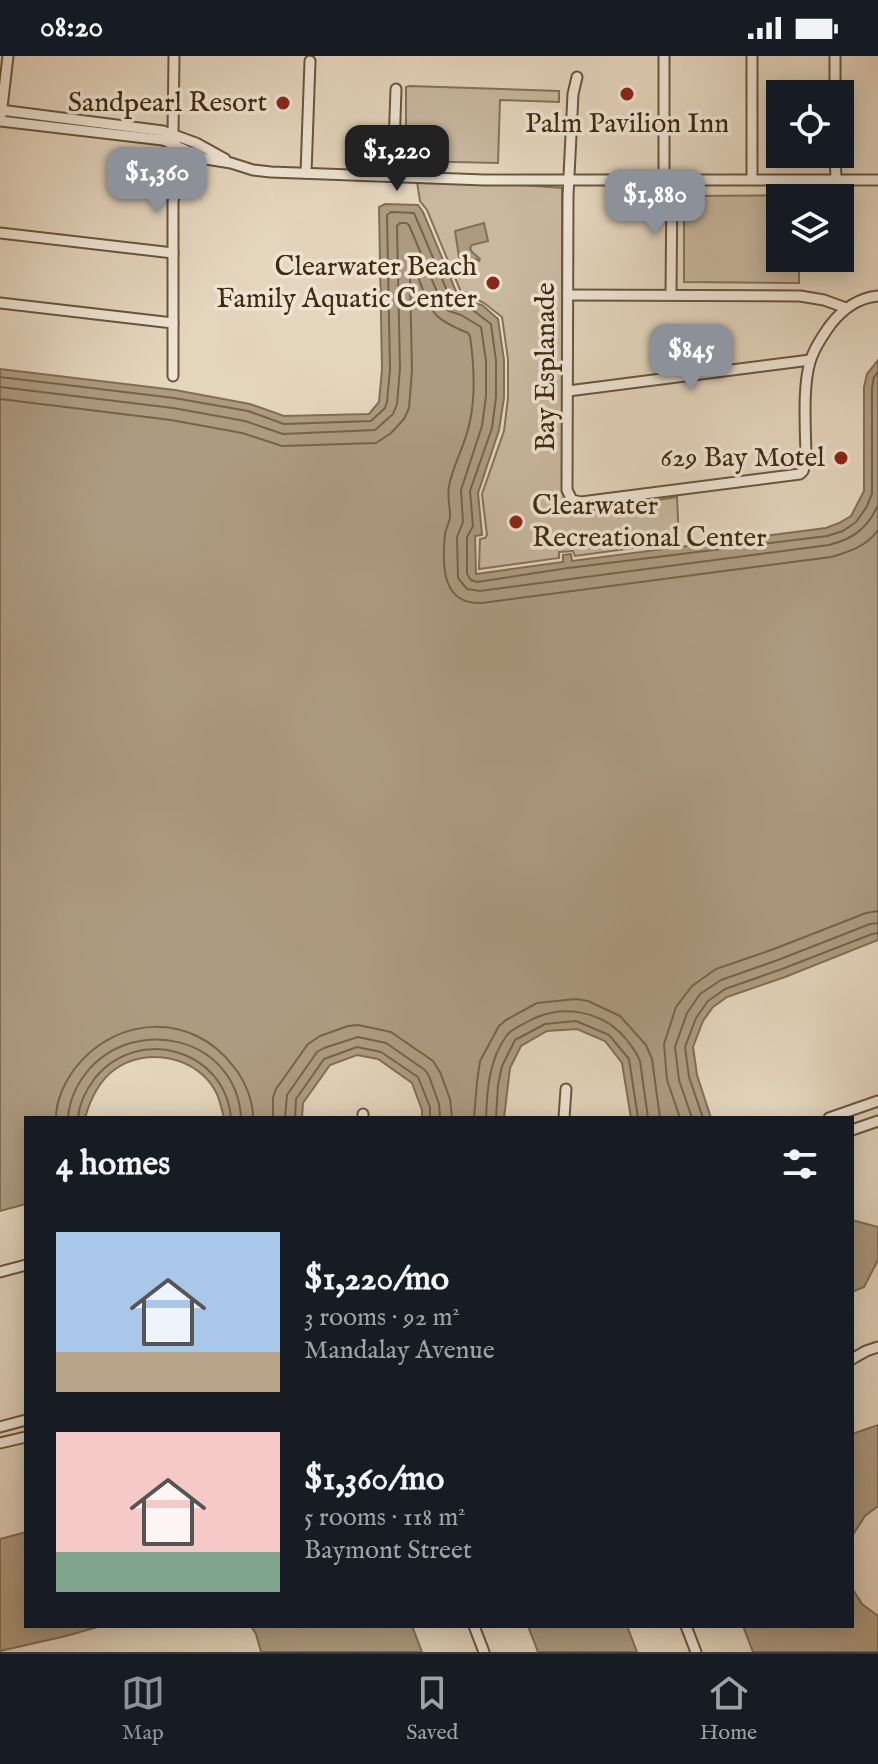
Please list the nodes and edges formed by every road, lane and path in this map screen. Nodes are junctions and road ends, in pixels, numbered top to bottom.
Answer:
1 (8, 56) edge
2 (174, 56) edge
3 (664, 56) edge
4 (752, 56) edge
5 (835, 56) edge
6 (310, 61) dead end
7 (577, 77) dead end
8 (835, 80) edge
9 (396, 89) dead end
10 (0, 116) edge
11 (173, 133) junction
12 (177, 145) junction
13 (231, 163) junction
14 (836, 168) edge
15 (306, 173) junction
16 (393, 176) junction
17 (668, 179) junction
18 (752, 179) junction
19 (836, 179) junction
20 (569, 180) junction
21 (878, 180) edge
22 (0, 233) edge
23 (173, 253) junction
24 (568, 295) junction
25 (671, 295) junction
26 (878, 296) edge
27 (0, 303) edge
28 (846, 308) junction
29 (173, 323) junction
30 (810, 360) junction
31 (173, 376) dead end
32 (568, 391) junction
33 (566, 1089) dead end
34 (878, 1101) edge
35 (564, 1116) edge
36 (835, 1116) edge
37 (878, 1121) edge
38 (854, 1129) edge
39 (24, 1266) edge
40 (0, 1272) edge
41 (878, 1347) edge
42 (854, 1358) edge
43 (24, 1421) edge
44 (0, 1427) edge
45 (24, 1437) edge
46 (0, 1443) edge
47 (475, 1628) edge
48 (687, 1628) edge
49 (484, 1652) edge
50 (696, 1652) edge

1 - 10 street
2 - 11 street
3 - 17 street
4 - 18 street
5 - 8 street
6 - 15 street
7 - 20 street, Bay Esplanade
9 - 16 street
10 - 11 street
10 - 12 street
11 - 12 street
11 - 13 street
12 - 13 street
12 - 23 street
13 - 15 street
14 - 19 street
15 - 16 street
16 - 20 street
17 - 18 street
17 - 20 street
17 - 25 street
18 - 19 street
19 - 21 street
20 - 24 street, Bay Esplanade
22 - 23 street
23 - 29 street
24 - 25 street
24 - 32 street, Bay Esplanade
25 - 28 street
26 - 28 street
27 - 29 street
28 - 30 street, Bay Esplanade
29 - 31 street
30 - 32 street
30 - 32 street, Bay Esplanade
33 - 35 street
34 - 36 street
37 - 38 street
39 - 40 street
41 - 42 street
43 - 44 street
45 - 46 street
47 - 49 street
48 - 50 street

